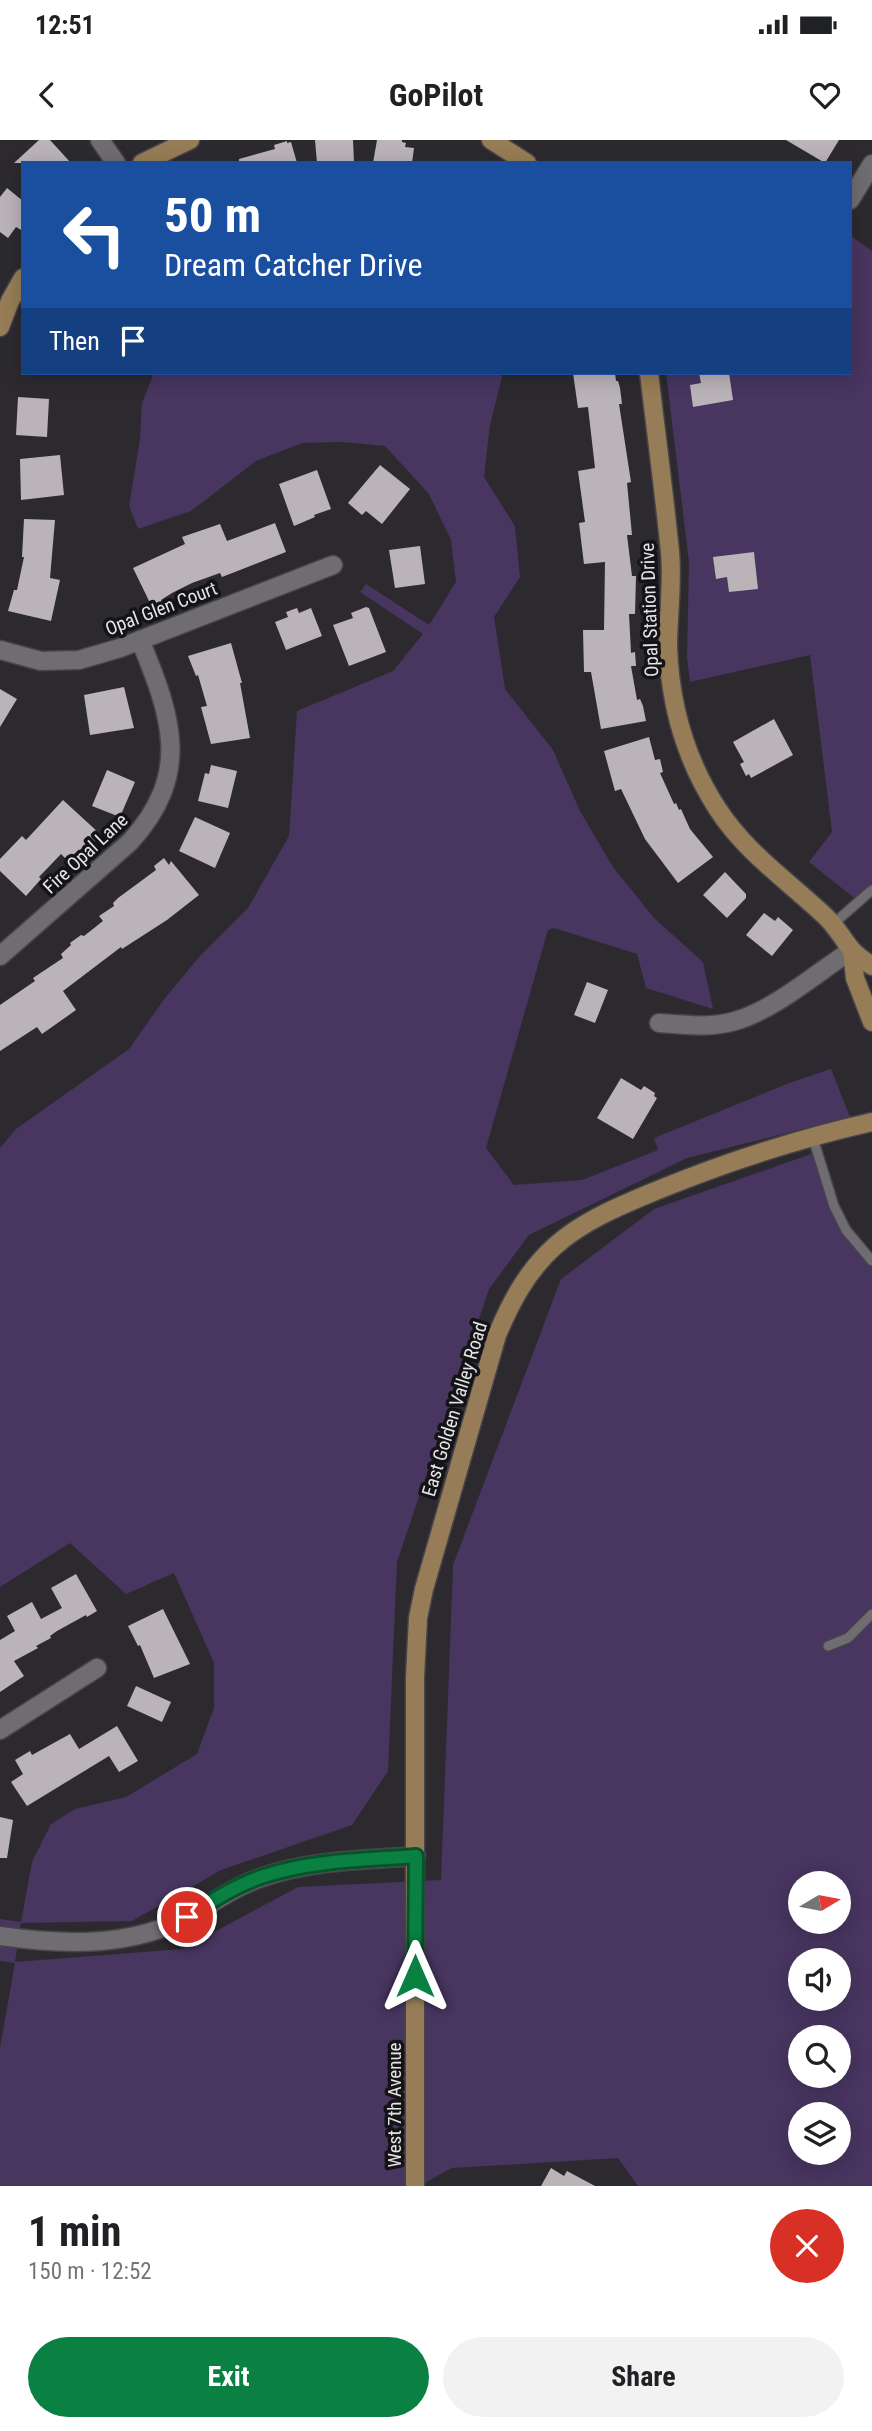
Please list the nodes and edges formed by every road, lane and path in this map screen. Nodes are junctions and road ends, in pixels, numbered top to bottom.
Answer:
1 (100, 140) edge
2 (190, 140) edge
3 (491, 140) edge
4 (115, 161) edge
5 (146, 161) edge
6 (524, 161) edge
7 (872, 164) edge
8 (852, 197) edge
9 (21, 282) edge
10 (0, 327) edge
11 (649, 375) edge
12 (334, 565) dead end
13 (141, 640) junction
14 (0, 650) edge
15 (872, 890) edge
16 (833, 924) junction
17 (852, 950) junction
18 (0, 956) edge
19 (872, 966) edge
20 (872, 1022) edge
21 (659, 1023) dead end
22 (872, 1122) edge
23 (812, 1135) junction
24 (872, 1261) edge
25 (872, 1615) edge
26 (828, 1646) dead end
27 (97, 1668) dead end
28 (0, 1730) edge
29 (416, 1856) junction
30 (0, 1936) edge
31 (415, 2186) edge

1 - 4 street
2 - 5 main road
3 - 6 main road
7 - 8 street
9 - 10 main road
11 - 16 main road, Opal Station Drive
12 - 13 street, Opal Glen Court
13 - 14 street, Opal Glen Court
13 - 18 street, Fire Opal Lane
15 - 16 lane
16 - 17 main road, Opal Station Drive
17 - 19 main road, Opal Station Drive
17 - 20 main road, Opal Station Drive
17 - 21 street
22 - 23 main road, East Golden Valley Road
23 - 24 lane
23 - 29 main road, East Golden Valley Road
25 - 26 lane
27 - 28 street
29 - 30 street
29 - 31 main road, West 7th Avenue

